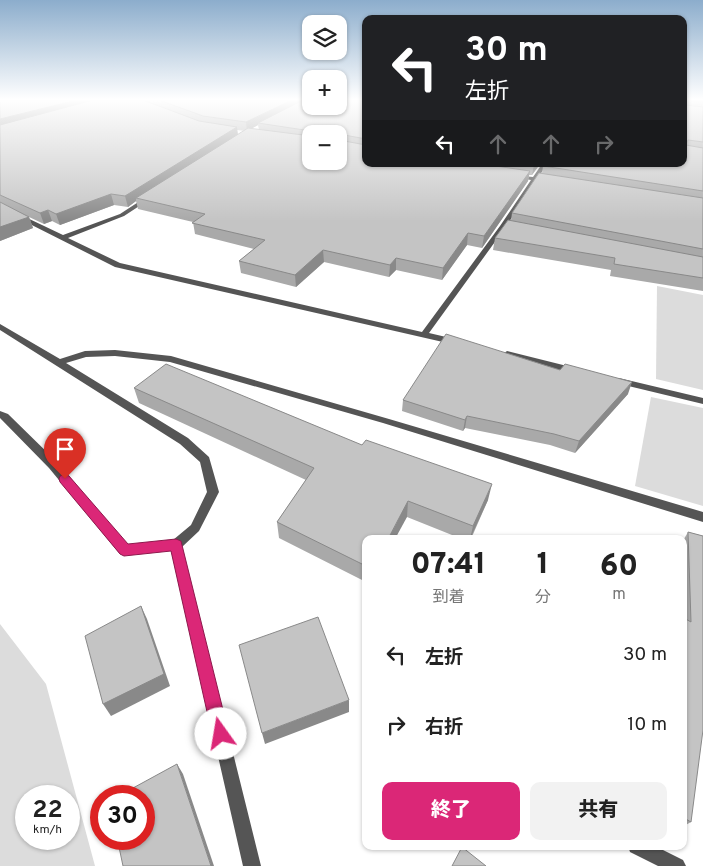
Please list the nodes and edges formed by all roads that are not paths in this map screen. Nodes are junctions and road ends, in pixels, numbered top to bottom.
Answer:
1 (542, 167) edge
2 (505, 174) edge
3 (532, 179) junction
4 (552, 182) edge
5 (157, 192) edge
6 (0, 207) edge
7 (503, 227) junction
8 (512, 229) edge
9 (62, 238) junction
10 (0, 326) edge
11 (424, 335) junction
12 (462, 344) edge
13 (501, 353) edge
14 (60, 362) junction
15 (588, 373) edge
16 (607, 378) edge
17 (703, 401) edge
18 (0, 414) edge
19 (703, 517) edge
20 (176, 545) junction
21 (644, 850) edge
22 (252, 866) edge
23 (677, 866) edge

1 - 3 street
2 - 3 street
3 - 4 street
3 - 7 street
5 - 9 street
6 - 9 street
7 - 8 street
7 - 11 street
9 - 11 street
10 - 14 street
11 - 12 street
13 - 15 street
14 - 19 street
14 - 20 street
16 - 17 street
18 - 20 street
20 - 22 street
21 - 23 street

